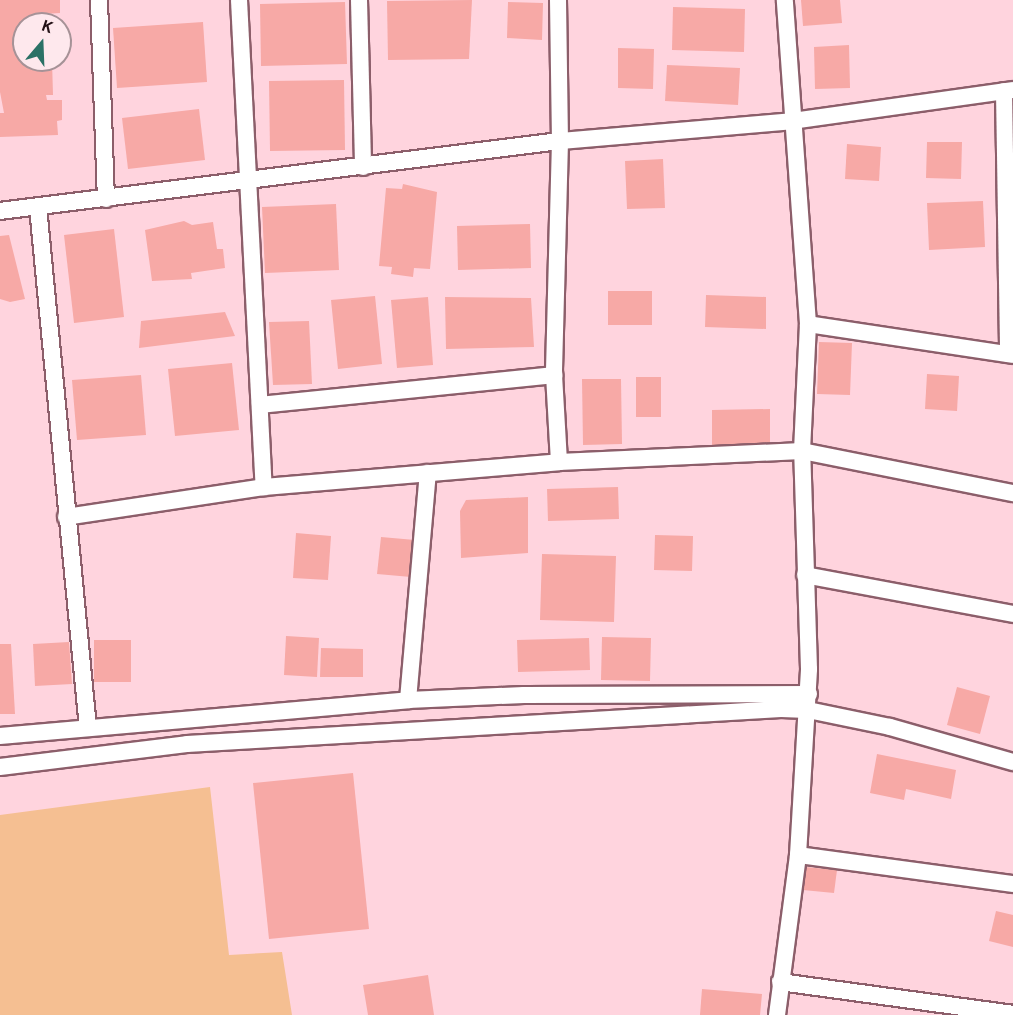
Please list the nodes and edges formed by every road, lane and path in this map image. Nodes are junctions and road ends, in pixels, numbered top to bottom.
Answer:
1 (99, 0) edge
2 (239, 0) edge
3 (359, 0) edge
4 (558, 0) edge
5 (785, 0) edge
6 (1008, 91) edge
7 (792, 121) junction
8 (560, 141) junction
9 (363, 167) junction
10 (248, 182) junction
11 (106, 199) junction
12 (38, 207) junction
13 (0, 211) edge
14 (1010, 298) edge
15 (808, 324) junction
16 (1011, 354) edge
17 (554, 375) junction
18 (260, 405) junction
19 (802, 451) junction
20 (558, 462) junction
21 (428, 473) junction
22 (264, 487) junction
23 (1013, 494) edge
24 (66, 517) junction
25 (805, 575) junction
26 (1013, 614) edge
27 (408, 700) junction
28 (809, 702) junction
29 (88, 728) junction
30 (0, 736) edge
31 (1013, 762) edge
32 (0, 767) edge
33 (798, 855) junction
34 (1013, 884) edge
35 (780, 982) junction
36 (1013, 1014) edge
37 (777, 1015) edge

1 - 11 street
2 - 10 street
3 - 9 street
4 - 8 street
5 - 7 street
6 - 7 street
6 - 14 street
7 - 8 street
7 - 15 street
8 - 9 street
8 - 17 street
9 - 10 street
10 - 11 street
10 - 18 street
11 - 12 street
12 - 13 street
12 - 24 street
14 - 16 street
15 - 16 street
15 - 19 street
17 - 18 street
17 - 20 street
18 - 22 street
19 - 20 street
19 - 23 street
19 - 25 street
20 - 21 street
21 - 22 street
21 - 27 street
22 - 24 street
24 - 29 street
25 - 26 street
25 - 28 street
27 - 28 street
27 - 29 street
28 - 31 street
28 - 32 street
28 - 33 street
29 - 30 street
33 - 34 street
33 - 35 street
35 - 36 street
35 - 37 street

